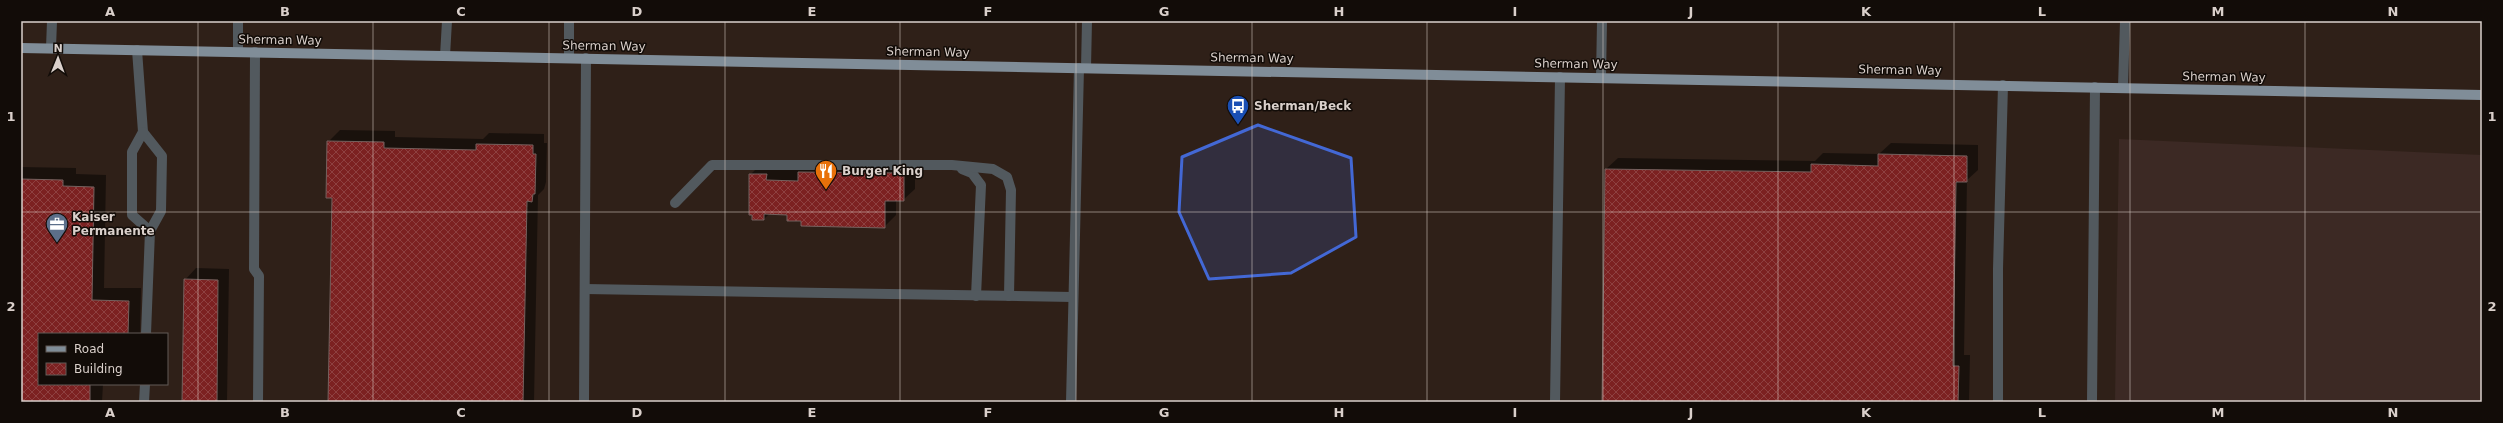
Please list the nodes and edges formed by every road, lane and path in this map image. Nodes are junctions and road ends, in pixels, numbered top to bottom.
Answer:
1 (52, 21) edge
2 (238, 21) edge
3 (447, 21) edge
4 (569, 21) edge
5 (1087, 21) edge
6 (1602, 21) edge
7 (2124, 21) edge
8 (21, 48) edge
9 (51, 48) junction
10 (137, 50) junction
11 (238, 52) junction
12 (254, 52) junction
13 (445, 56) junction
14 (569, 58) junction
15 (586, 58) junction
16 (1083, 68) junction
17 (1560, 77) junction
18 (1601, 78) junction
19 (2003, 85) junction
20 (2095, 87) junction
21 (2123, 88) junction
22 (2482, 95) edge
23 (143, 132) junction
24 (952, 165) junction
25 (675, 203) dead end
26 (150, 231) junction
27 (585, 289) junction
28 (976, 296) junction
29 (1010, 296) junction
30 (1073, 297) junction
31 (146, 333) edge
32 (145, 385) edge
33 (144, 402) edge
34 (258, 402) edge
35 (584, 402) edge
36 (1071, 402) edge
37 (1555, 402) edge
38 (1998, 402) edge
39 (2092, 402) edge

1 - 9 street
2 - 11 street
3 - 13 street
4 - 14 street
5 - 16 street
6 - 18 street
7 - 21 street
8 - 9 main road, Sherman Way
9 - 10 main road, Sherman Way
10 - 11 main road, Sherman Way
10 - 23 street
11 - 12 main road, Sherman Way
12 - 13 main road, Sherman Way
12 - 34 street
13 - 14 main road, Sherman Way
14 - 15 main road, Sherman Way
15 - 16 main road, Sherman Way
15 - 27 street
16 - 17 main road, Sherman Way
16 - 30 street
17 - 18 main road, Sherman Way
17 - 37 street
18 - 19 main road, Sherman Way
19 - 20 main road, Sherman Way
19 - 38 street
20 - 21 main road, Sherman Way
20 - 39 street
21 - 22 main road, Sherman Way
23 - 26 street
23 - 26 street
24 - 25 street
24 - 28 street
24 - 29 street
26 - 31 street
27 - 28 street
27 - 35 street
28 - 29 street
29 - 30 street
30 - 36 street
32 - 33 street

